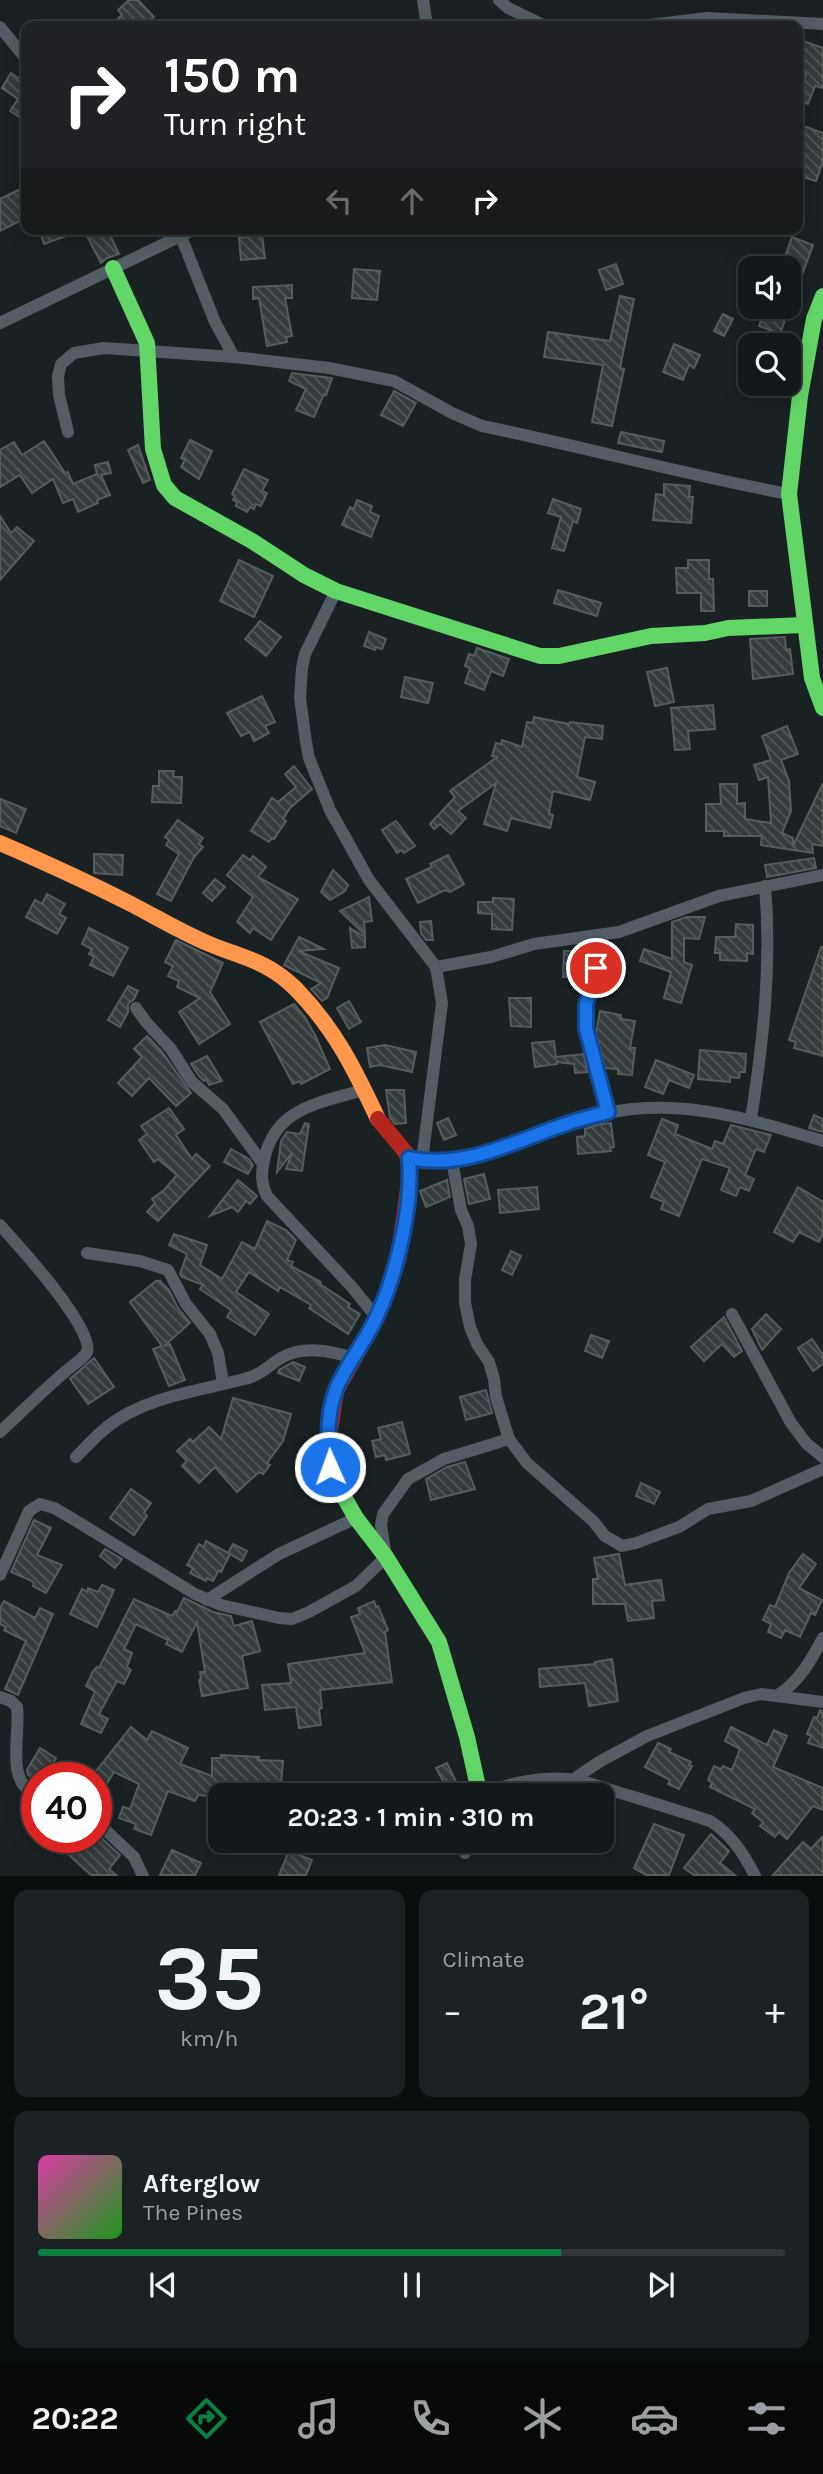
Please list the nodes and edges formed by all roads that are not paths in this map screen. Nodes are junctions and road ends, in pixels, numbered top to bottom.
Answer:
1 (423, 0) edge
2 (499, 0) edge
3 (426, 21) edge
4 (535, 21) edge
5 (682, 21) edge
6 (765, 21) edge
7 (803, 23) edge
8 (823, 24) edge
9 (0, 27) edge
10 (21, 53) edge
11 (174, 235) edge
12 (180, 235) edge
13 (113, 268) junction
14 (823, 296) edge
15 (0, 323) edge
16 (149, 350) junction
17 (234, 357) junction
18 (68, 432) dead end
19 (789, 494) junction
20 (336, 591) junction
21 (804, 625) junction
22 (823, 708) edge
23 (0, 843) edge
24 (823, 875) edge
25 (765, 886) junction
26 (597, 934) junction
27 (436, 967) junction
28 (136, 1008) dead end
29 (363, 1090) junction
30 (608, 1112) junction
31 (751, 1119) junction
32 (823, 1141) edge
33 (415, 1160) junction
34 (452, 1161) junction
35 (263, 1164) junction
36 (0, 1225) edge
37 (87, 1253) dead end
38 (732, 1314) dead end
39 (377, 1318) junction
40 (354, 1358) junction
41 (223, 1383) junction
42 (0, 1432) edge
43 (509, 1438) junction
44 (76, 1457) dead end
45 (823, 1457) edge
46 (823, 1469) edge
47 (356, 1518) junction
48 (386, 1556) junction
49 (0, 1575) edge
50 (207, 1600) junction
51 (823, 1638) edge
52 (778, 1695) junction
53 (0, 1697) edge
54 (823, 1702) edge
55 (21, 1779) edge
56 (574, 1779) junction
57 (477, 1783) edge
58 (516, 1783) edge
59 (112, 1835) edge
60 (141, 1871) edge
61 (129, 1875) edge
62 (755, 1875) edge

1 - 3 street
2 - 4 street
5 - 6 street
7 - 8 street
9 - 10 street
11 - 13 street
12 - 17 street
13 - 15 street
13 - 16 street
14 - 19 street
16 - 17 street
16 - 18 street
16 - 20 street
17 - 19 street
19 - 21 street
20 - 21 street
20 - 27 street
21 - 22 street
23 - 29 street
24 - 25 street
25 - 26 street
25 - 31 street
26 - 27 street
26 - 30 street
27 - 33 street
28 - 35 street
29 - 33 street
29 - 35 street
30 - 31 street
30 - 34 street
31 - 32 street
33 - 34 street
33 - 39 street
34 - 43 street
35 - 39 street
36 - 42 street
37 - 41 street
38 - 45 street
39 - 40 street
40 - 41 street
40 - 47 street
41 - 44 street
43 - 46 street
43 - 48 street
47 - 48 street
47 - 50 street
48 - 50 street
48 - 57 street
49 - 50 street
51 - 52 street
52 - 54 street
52 - 56 street
53 - 55 street
56 - 58 street
56 - 62 street
59 - 60 street
60 - 61 street

